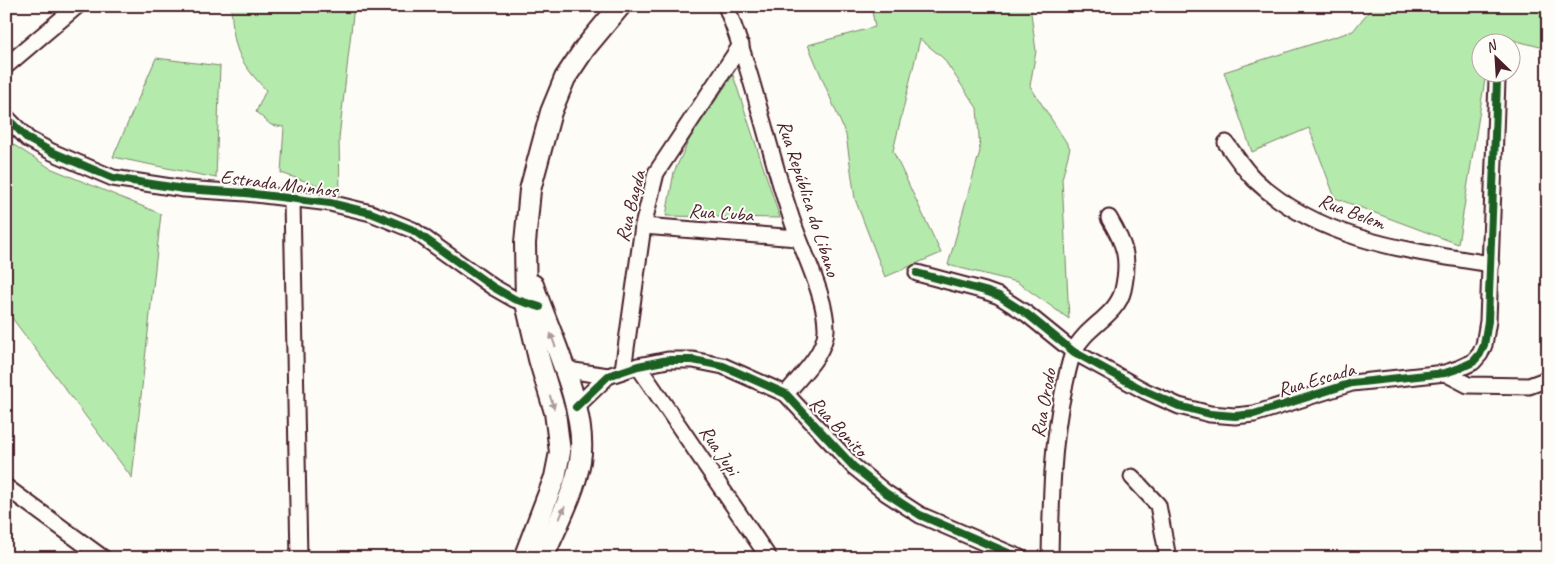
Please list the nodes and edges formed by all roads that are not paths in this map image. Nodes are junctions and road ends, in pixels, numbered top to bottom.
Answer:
1 (77, 6) edge
2 (620, 6) edge
3 (726, 6) edge
4 (741, 45) junction
5 (6, 66) edge
6 (1497, 82) edge
7 (6, 117) edge
8 (1226, 144) dead end
9 (292, 200) junction
10 (1109, 218) dead end
11 (643, 226) junction
12 (797, 238) junction
13 (1491, 264) junction
14 (917, 273) dead end
15 (533, 305) junction
16 (1074, 352) junction
17 (562, 365) junction
18 (638, 366) junction
19 (623, 370) junction
20 (1445, 373) junction
21 (608, 376) junction
22 (1548, 379) edge
23 (786, 394) junction
24 (576, 407) junction
25 (1132, 477) dead end
26 (6, 487) edge
27 (101, 556) edge
28 (299, 558) edge
29 (524, 558) edge
30 (543, 558) edge
31 (769, 558) edge
32 (1020, 558) edge
33 (1050, 558) edge
34 (1168, 558) edge

1 - 5 street
2 - 15 main road
3 - 4 street, Rua República do Libano
4 - 11 street, Rua Bagda
4 - 12 street, Rua República do Libano
6 - 13 street, Rua Escada
7 - 9 street, Estrada Moinhos
8 - 13 street, Rua Belem
9 - 15 street, Estrada Moinhos
9 - 28 street
10 - 16 street, Rua Orodo
11 - 12 street, Rua Cuba
11 - 19 street, Rua Bagda
12 - 23 street, Rua República do Libano
13 - 20 street, Rua Escada
14 - 16 street, Rua Escada
17 -> 15 main road
15 -> 29 main road
16 - 20 street, Rua Escada
16 - 33 street, Rua Orodo
17 - 21 street
17 - 24 main road
18 - 19 street, Rua Bonito
18 - 23 street, Rua Bonito
18 - 31 street, Rua Jupi
19 - 21 street, Rua Bonito
20 - 22 street
21 - 24 street
23 - 32 street, Rua Bonito
30 -> 24 main road
25 - 34 street
26 - 27 street

